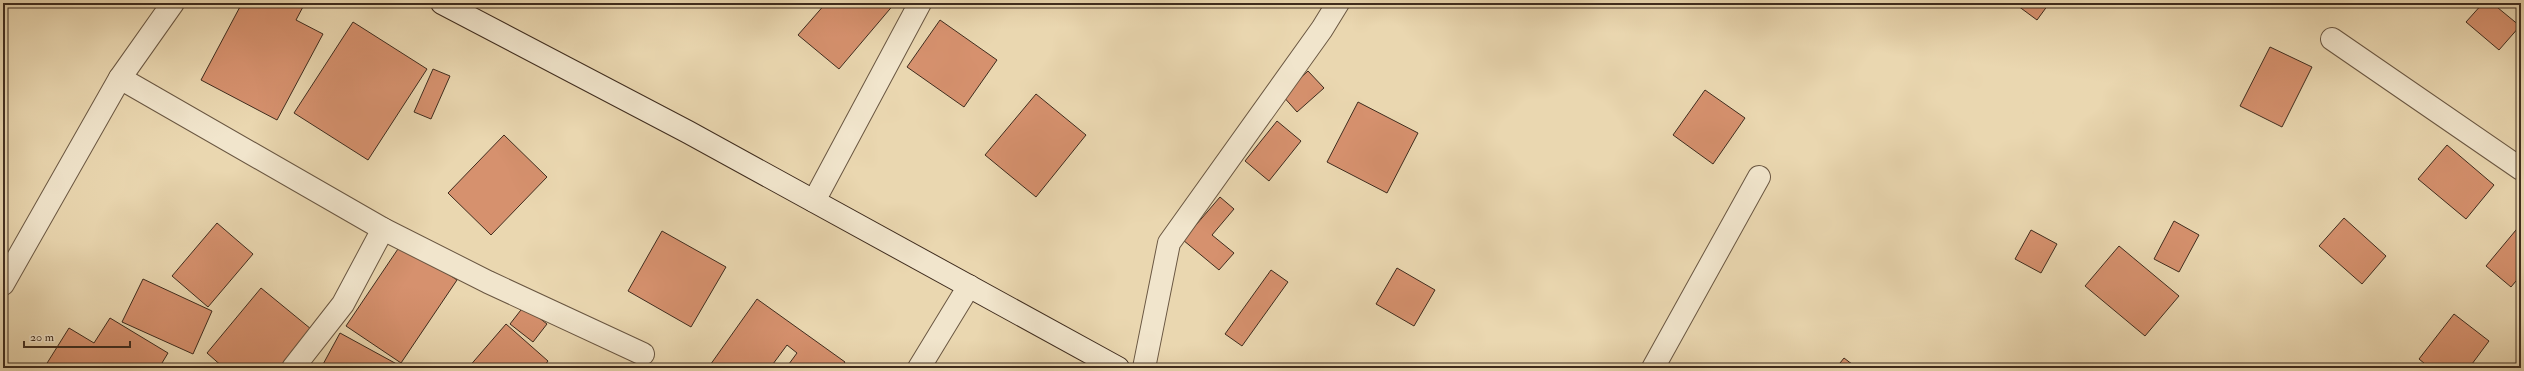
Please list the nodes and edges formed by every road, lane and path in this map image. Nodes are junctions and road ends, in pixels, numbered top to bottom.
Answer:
1 (173, 3) edge
2 (442, 3) edge
3 (920, 3) edge
4 (1338, 3) edge
5 (467, 8) edge
6 (2332, 39) dead end
7 (120, 78) junction
8 (2521, 169) edge
9 (1759, 177) dead end
10 (814, 200) junction
11 (383, 229) junction
12 (3, 284) edge
13 (969, 286) junction
14 (642, 354) dead end
15 (293, 368) edge
16 (920, 368) edge
17 (1118, 368) edge
18 (1144, 368) edge
19 (1652, 368) edge

1 - 7 street
2 - 5 street
3 - 10 street
4 - 18 street
5 - 10 street
6 - 8 street
7 - 11 street
7 - 12 street
9 - 19 street
10 - 13 street
11 - 14 street
11 - 15 street
13 - 16 street
13 - 17 street

